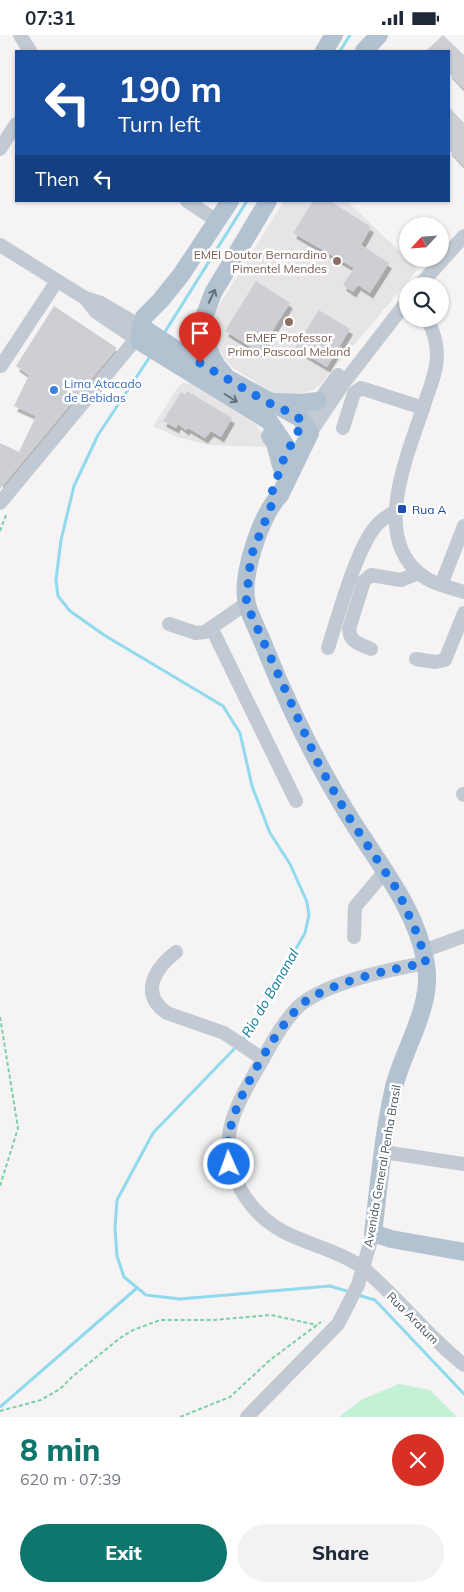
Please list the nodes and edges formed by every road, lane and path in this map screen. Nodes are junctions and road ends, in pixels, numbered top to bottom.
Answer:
1 (20, 35) edge
2 (334, 35) edge
3 (378, 35) edge
4 (29, 50) edge
5 (325, 50) edge
6 (365, 50) edge
7 (15, 126) edge
8 (0, 149) edge
9 (188, 202) edge
10 (229, 202) edge
11 (267, 202) edge
12 (217, 221) junction
13 (464, 236) edge
14 (0, 245) edge
15 (428, 277) edge
16 (57, 281) junction
17 (399, 310) edge
18 (391, 319) junction
19 (200, 323) junction
20 (430, 327) edge
21 (141, 336) junction
22 (164, 351) junction
23 (185, 355) junction
24 (1, 366) edge
25 (230, 380) junction
26 (318, 401) junction
27 (262, 408) junction
28 (424, 408) junction
29 (307, 428) junction
30 (343, 428) dead end
31 (294, 452) junction
32 (282, 466) junction
33 (0, 503) edge
34 (272, 504) junction
35 (394, 512) junction
36 (464, 526) edge
37 (418, 573) junction
38 (441, 585) junction
39 (464, 592) edge
40 (246, 603) junction
41 (464, 613) edge
42 (169, 624) dead end
43 (212, 629) junction
44 (328, 648) dead end
45 (372, 649) dead end
46 (416, 659) dead end
47 (296, 801) dead end
48 (386, 870) junction
49 (464, 936) edge
50 (354, 937) dead end
51 (176, 952) dead end
52 (424, 957) junction
53 (0, 1017) edge
54 (258, 1056) junction
55 (383, 1152) junction
56 (464, 1164) edge
57 (0, 1186) edge
58 (373, 1233) junction
59 (464, 1252) edge
60 (363, 1269) junction
61 (464, 1365) edge
62 (0, 1411) edge
63 (180, 1417) edge
64 (247, 1417) edge

1 - 4 street
2 - 5 main road
3 - 6 main road
7 - 8 street
9 - 12 street
10 - 12 main road
19 -> 11 main road
12 - 21 main road
13 - 15 street
14 - 16 street
16 - 21 street
16 - 24 street
17 - 18 street
18 - 26 street
18 - 29 street
19 - 23 main road
19 - 25 main road
20 - 28 street
21 - 22 main road
21 - 33 street
22 - 23 main road
22 -> 27 main road
23 - 25 main road
25 - 27 main road
26 - 27 main road
26 - 29 street
27 - 29 main road
27 - 31 main road
27 - 32 main road
28 - 30 street
28 - 35 street
29 - 31 main road
31 - 32 main road
31 - 34 main road
32 - 34 main road
34 - 40 main road
35 - 37 street
35 - 44 street
36 - 38 street
37 - 38 street
37 - 45 street
38 - 39 street
40 - 43 street
40 - 48 main road, Avenida General Penha Brasil
41 - 46 street
42 - 43 street
43 - 47 street
48 - 50 street
48 - 52 main road, Avenida General Penha Brasil
49 - 52 street, Rua Aratum
51 - 54 street
52 - 54 street, Rua Aratum
52 - 55 main road, Avenida General Penha Brasil
53 - 57 path
54 - 60 street, Rua Aratum
55 - 56 street
55 - 58 main road, Avenida General Penha Brasil
58 - 59 main road
58 - 60 street, Avenida General Penha Brasil
60 - 61 street, Rua Aratum
60 - 64 street, Avenida General Penha Brasil
62 - 63 path

